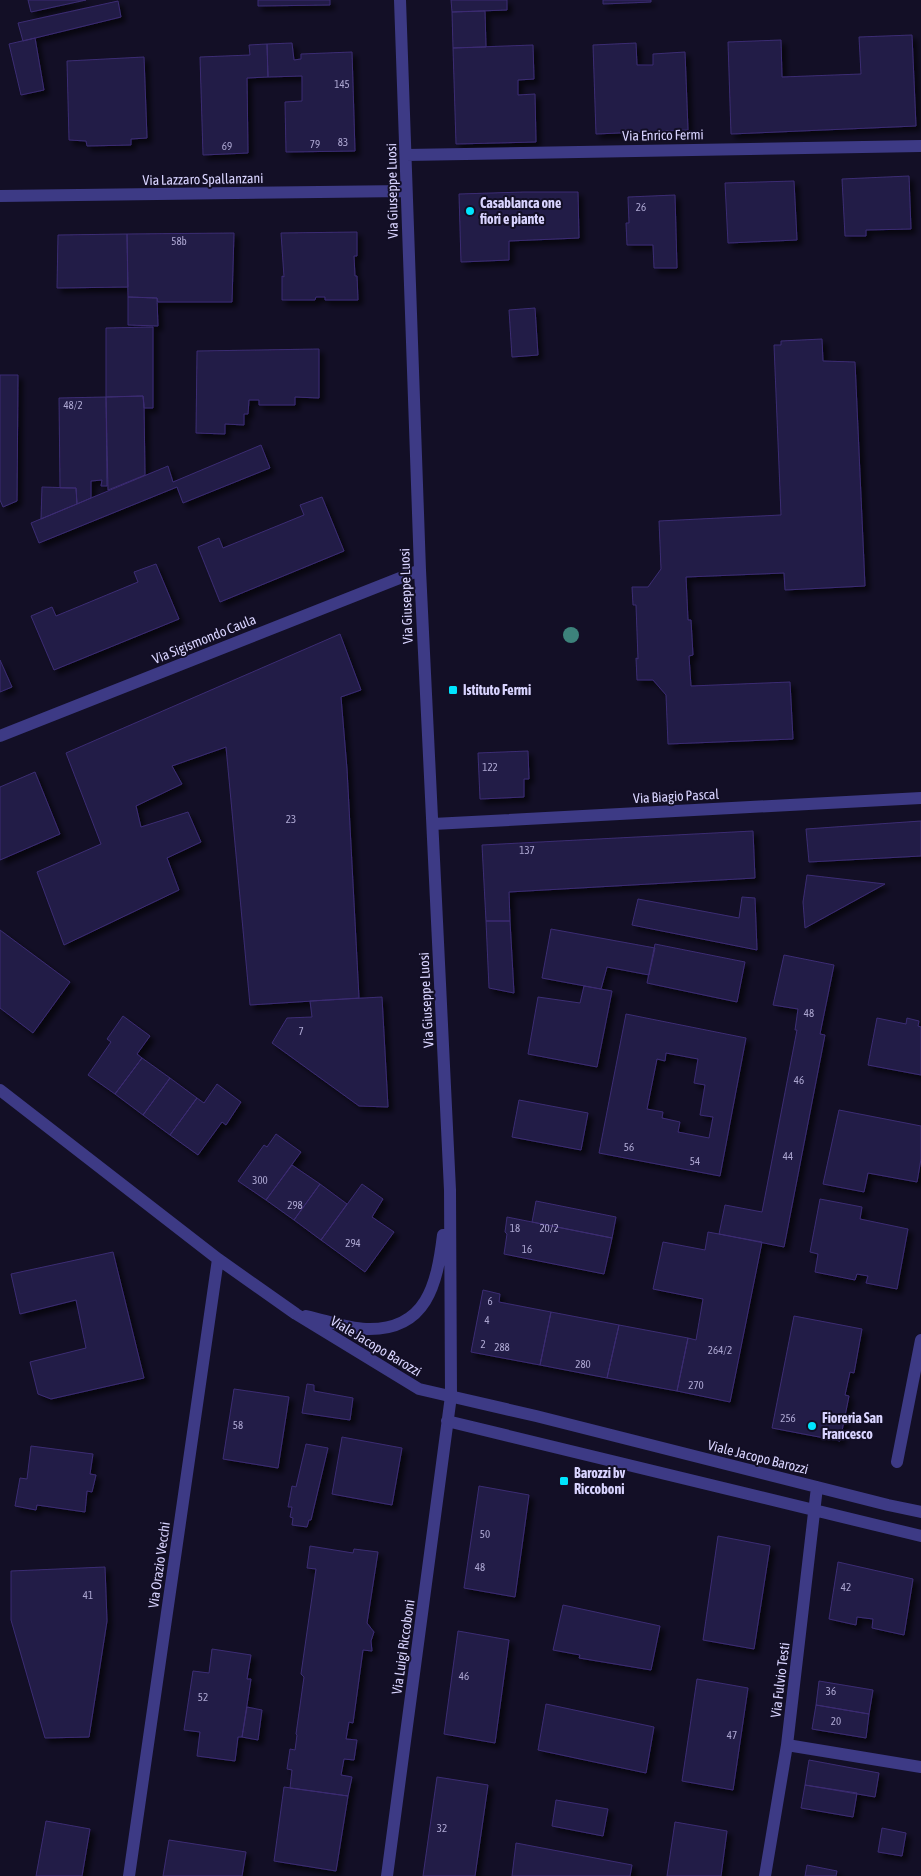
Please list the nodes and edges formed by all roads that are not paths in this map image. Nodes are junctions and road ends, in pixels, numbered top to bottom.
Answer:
1 (400, 0) edge
2 (921, 146) edge
3 (406, 155) junction
4 (406, 191) junction
5 (0, 196) edge
6 (420, 570) junction
7 (0, 736) edge
8 (921, 798) edge
9 (433, 824) junction
10 (0, 1090) edge
11 (450, 1190) junction
12 (218, 1259) junction
13 (296, 1314) junction
14 (921, 1340) edge
15 (451, 1396) junction
16 (448, 1421) junction
17 (897, 1462) dead end
18 (818, 1487) junction
19 (815, 1511) junction
20 (921, 1512) edge
21 (921, 1536) edge
22 (788, 1745) junction
23 (921, 1767) edge
24 (129, 1876) edge
25 (388, 1876) edge
26 (765, 1876) edge

1 - 3 street, Via Giuseppe Luosi
2 - 3 street, Via Enrico Fermi
3 - 4 street, Via Giuseppe Luosi
4 - 5 street, Via Lazzaro Spallanzani
4 - 6 street, Via Giuseppe Luosi
6 - 7 street, Via Sigismondo Caula
6 - 9 street, Via Giuseppe Luosi
8 - 9 street, Via Biagio Pascal
9 - 11 street, Via Giuseppe Luosi
10 - 12 street, Viale Jacopo Barozzi
11 - 13 street, Via Giuseppe Luosi
11 - 15 street, Via Giuseppe Luosi
12 - 13 street, Viale Jacopo Barozzi
12 - 24 street, Via Orazio Vecchi
13 - 15 street, Viale Jacopo Barozzi
14 - 17 street
15 - 16 street, Via Luigi Riccoboni
15 - 18 street, Viale Jacopo Barozzi
16 - 19 street
16 - 25 street, Via Luigi Riccoboni
18 - 19 street, Via Fulvio Testi
18 - 20 street, Viale Jacopo Barozzi
19 - 21 street
19 - 22 street, Via Fulvio Testi
22 - 23 street
22 - 26 street, Via Fulvio Testi

